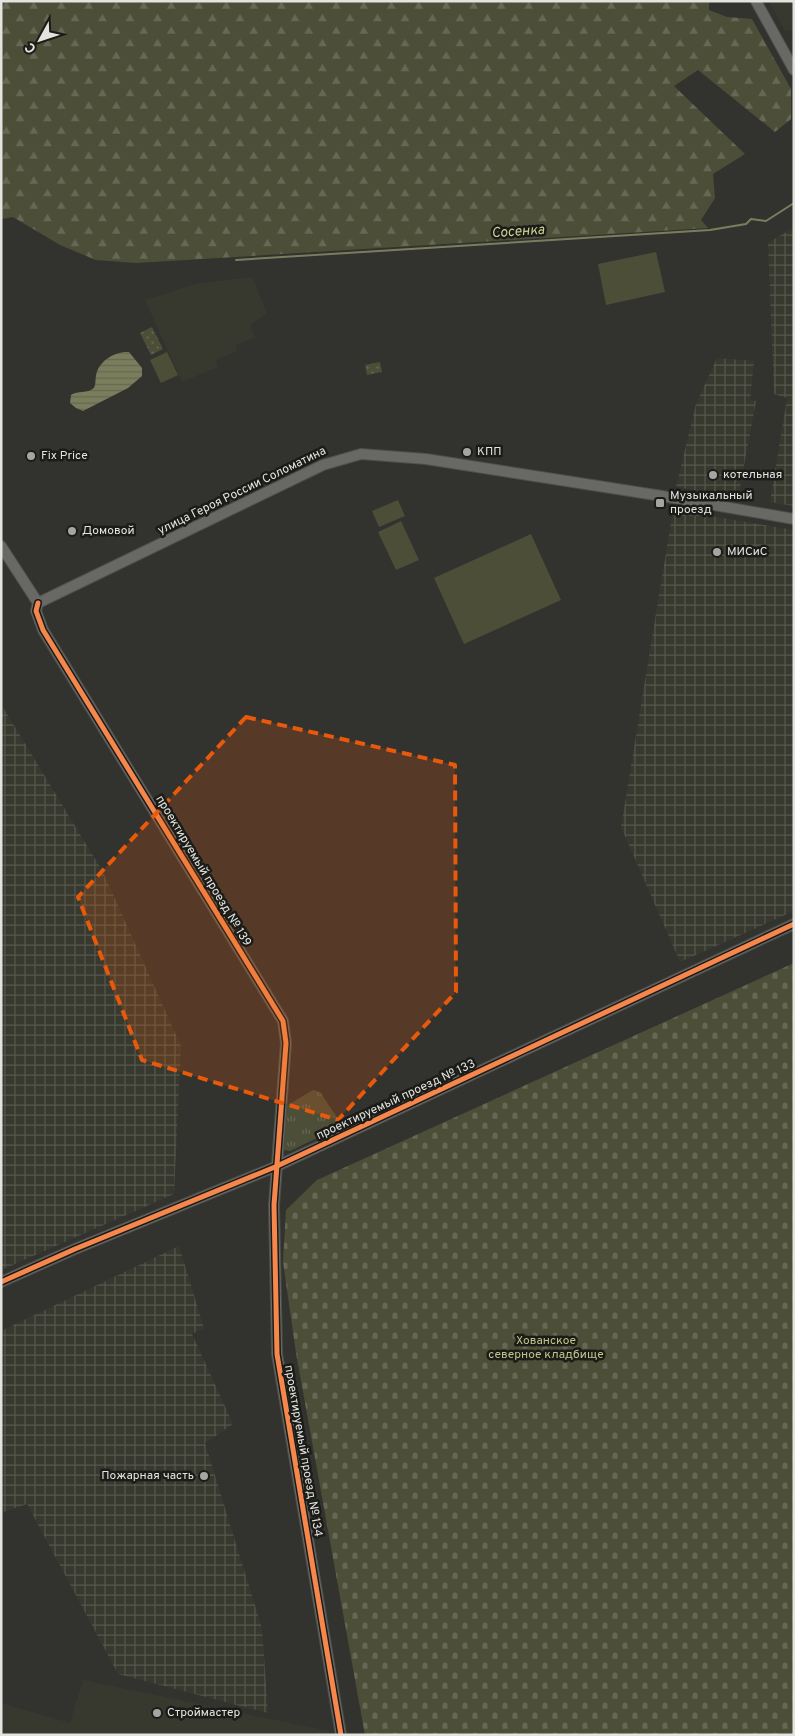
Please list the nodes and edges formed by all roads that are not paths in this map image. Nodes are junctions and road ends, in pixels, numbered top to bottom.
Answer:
1 (756, 1) edge
2 (794, 70) edge
3 (794, 519) edge
4 (1, 546) edge
5 (38, 603) junction
6 (794, 924) edge
7 (275, 1168) junction
8 (1, 1282) edge
9 (341, 1735) edge

1 - 2 street
3 - 5 street, улица Героя России Соломатина
4 - 5 street
5 - 7 street, проектируемый проезд № 139
6 - 7 street, проектируемый проезд № 133
7 - 8 street, проектируемый проезд № 133
7 - 9 street, проектируемый проезд № 134

